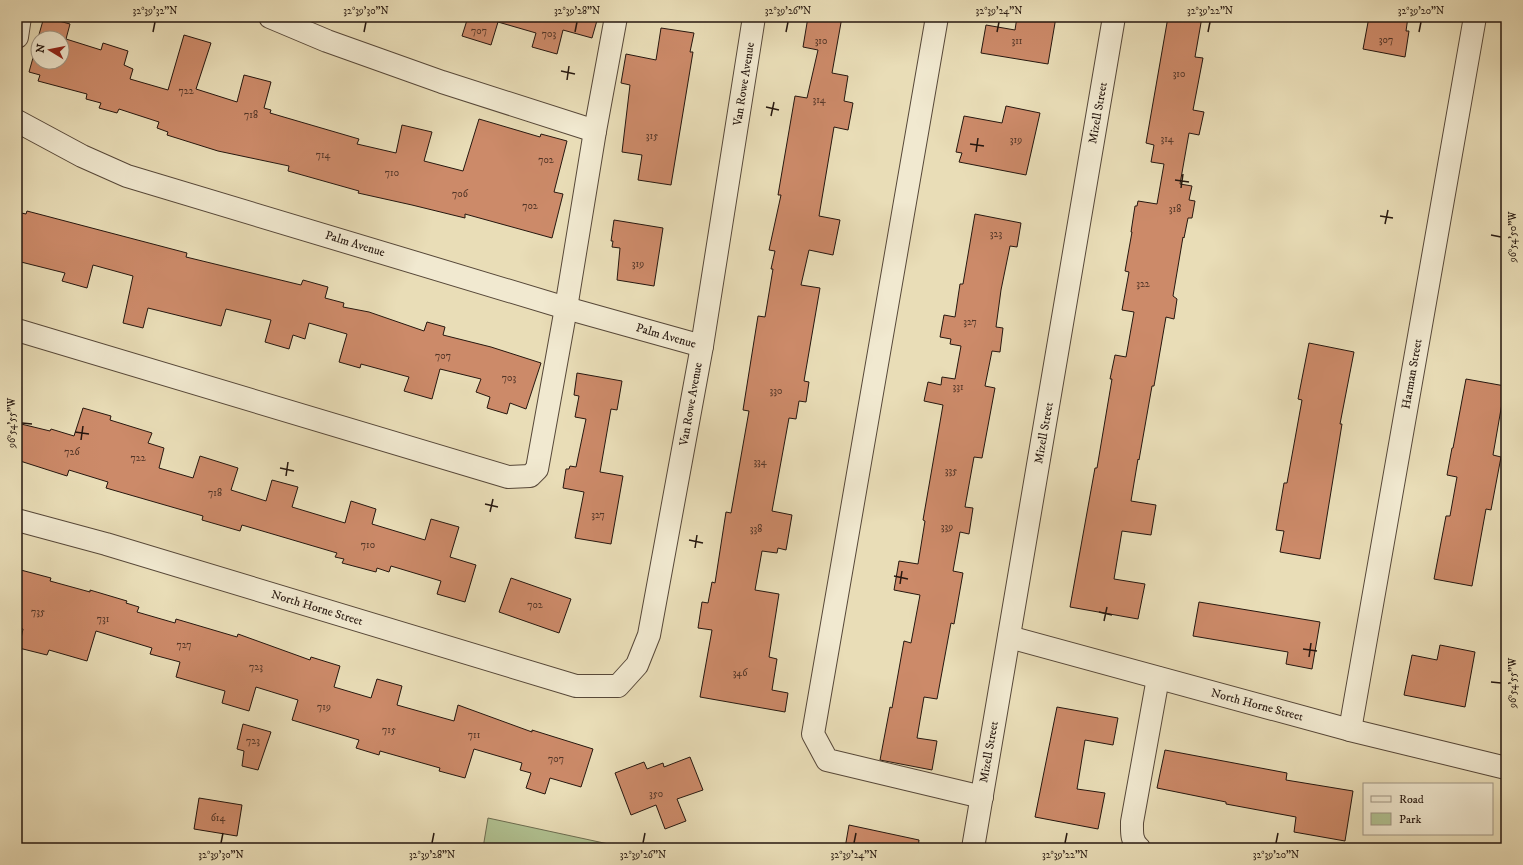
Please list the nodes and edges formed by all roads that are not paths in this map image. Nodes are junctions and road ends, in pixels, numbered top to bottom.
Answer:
1 (20, 17) edge
2 (270, 17) edge
3 (616, 17) edge
4 (754, 17) edge
5 (937, 17) edge
6 (1114, 17) edge
7 (1475, 17) edge
8 (17, 37) edge
9 (17, 121) edge
10 (595, 131) junction
11 (566, 308) junction
12 (17, 330) edge
13 (702, 346) junction
14 (17, 520) edge
15 (1009, 637) junction
16 (1158, 678) junction
17 (618, 686) joint
18 (1350, 730) junction
19 (1506, 768) edge
20 (982, 797) junction
21 (973, 848) edge
22 (1139, 848) edge

1 - 8 street
2 - 10 street
3 - 10 street
4 - 13 street, Van Rowe Avenue
5 - 20 street
6 - 15 street, Mizell Street
7 - 18 street, Harman Street
9 - 11 street, Palm Avenue
10 - 11 street
11 - 12 street
11 - 13 street, Palm Avenue
13 - 17 street, Van Rowe Avenue
14 - 17 street, North Horne Street
15 - 16 street, North Horne Street
15 - 20 street, Mizell Street
16 - 18 street, North Horne Street
16 - 22 street
18 - 19 street, North Horne Street
20 - 21 street, Mizell Street

